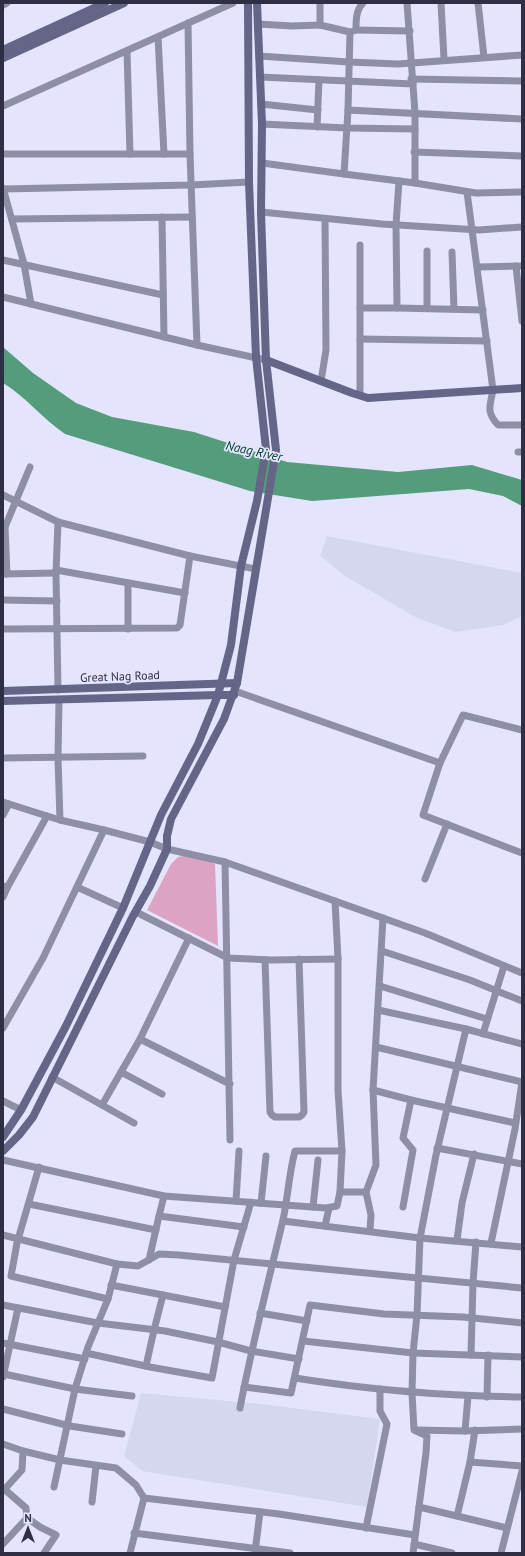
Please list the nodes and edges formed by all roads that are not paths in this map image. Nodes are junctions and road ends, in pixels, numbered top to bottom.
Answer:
1 (7, 3) edge
2 (105, 3) edge
3 (124, 3) edge
4 (233, 3) edge
5 (248, 3) edge
6 (257, 3) edge
7 (320, 3) edge
8 (363, 3) edge
9 (407, 3) edge
10 (441, 3) edge
11 (478, 3) edge
12 (3, 5) edge
13 (188, 23) junction
14 (258, 24) junction
15 (320, 25) junction
16 (353, 31) junction
17 (410, 31) junction
18 (158, 37) junction
19 (3, 50) edge
20 (127, 51) junction
21 (522, 55) edge
22 (259, 56) junction
23 (484, 57) junction
24 (3, 58) edge
25 (444, 59) junction
26 (349, 62) junction
27 (412, 62) junction
28 (260, 77) junction
29 (319, 80) junction
30 (522, 81) edge
31 (348, 82) junction
32 (412, 82) junction
33 (261, 104) junction
34 (3, 106) edge
35 (318, 110) junction
36 (348, 110) junction
37 (415, 113) junction
38 (522, 119) edge
39 (262, 124) junction
40 (317, 127) junction
41 (347, 128) junction
42 (415, 129) junction
43 (414, 152) junction
44 (3, 154) edge
45 (130, 154) junction
46 (164, 154) junction
47 (190, 154) junction
48 (522, 156) edge
49 (249, 162) junction
50 (262, 163) junction
51 (344, 174) junction
52 (399, 180) junction
53 (262, 181) junction
54 (249, 182) junction
55 (415, 182) junction
56 (191, 185) junction
57 (3, 188) edge
58 (467, 192) junction
59 (522, 192) edge
60 (262, 212) junction
61 (162, 217) junction
62 (192, 217) junction
63 (12, 219) junction
64 (325, 219) junction
65 (396, 225) junction
66 (522, 227) edge
67 (473, 230) junction
68 (360, 245) dead end
69 (427, 251) dead end
70 (452, 252) dead end
71 (3, 260) edge
72 (24, 264) junction
73 (519, 266) edge
74 (478, 268) junction
75 (164, 295) junction
76 (3, 297) edge
77 (31, 304) junction
78 (360, 308) junction
79 (397, 308) junction
80 (427, 308) junction
81 (454, 309) junction
82 (484, 310) junction
83 (522, 321) edge
84 (164, 337) junction
85 (360, 339) junction
86 (487, 341) junction
87 (196, 344) junction
88 (256, 358) junction
89 (266, 360) junction
90 (321, 381) junction
91 (522, 388) edge
92 (493, 390) junction
93 (360, 395) junction
94 (522, 424) edge
95 (30, 467) dead end
96 (3, 494) edge
97 (15, 500) junction
98 (58, 522) junction
99 (4, 527) edge
100 (190, 556) junction
101 (241, 566) junction
102 (256, 569) junction
103 (56, 571) junction
104 (5, 574) edge
105 (128, 584) junction
106 (185, 593) junction
107 (3, 600) edge
108 (57, 601) junction
109 (3, 629) edge
110 (58, 629) junction
111 (128, 629) junction
112 (222, 683) junction
113 (58, 690) junction
114 (235, 690) junction
115 (3, 691) edge
116 (218, 695) junction
117 (59, 700) junction
118 (3, 701) edge
119 (522, 730) edge
120 (143, 756) dead end
121 (3, 758) edge
122 (58, 758) junction
123 (440, 763) junction
124 (6, 803) edge
125 (3, 815) edge
126 (47, 816) junction
127 (60, 820) junction
128 (447, 824) junction
129 (104, 830) junction
130 (150, 842) junction
131 (167, 849) junction
132 (522, 853) edge
133 (225, 862) junction
134 (425, 880) dead end
135 (5, 887) edge
136 (77, 887) junction
137 (3, 897) edge
138 (335, 901) junction
139 (123, 908) junction
140 (136, 912) junction
141 (383, 918) junction
142 (189, 938) junction
143 (382, 952) junction
144 (228, 958) junction
145 (299, 959) junction
146 (338, 959) junction
147 (265, 960) junction
148 (504, 966) junction
149 (522, 973) edge
150 (380, 986) junction
151 (496, 990) junction
152 (522, 1000) edge
153 (378, 1010) junction
154 (487, 1019) junction
155 (3, 1028) edge
156 (466, 1029) junction
157 (483, 1034) junction
158 (140, 1039) junction
159 (522, 1044) edge
160 (376, 1047) junction
161 (457, 1066) junction
162 (121, 1072) junction
163 (52, 1077) junction
164 (522, 1082) edge
165 (230, 1084) junction
166 (373, 1090) junction
167 (162, 1094) dead end
168 (411, 1100) junction
169 (3, 1101) edge
170 (102, 1105) junction
171 (447, 1108) junction
172 (21, 1110) junction
173 (134, 1123) dead end
174 (515, 1123) junction
175 (3, 1137) edge
176 (230, 1140) dead end
177 (437, 1148) junction
178 (3, 1151) edge
179 (239, 1151) dead end
180 (342, 1151) junction
181 (474, 1154) junction
182 (266, 1156) dead end
183 (3, 1160) edge
184 (318, 1160) dead end
185 (508, 1160) junction
186 (522, 1164) edge
187 (39, 1167) junction
188 (340, 1192) junction
189 (366, 1192) junction
190 (164, 1196) junction
191 (236, 1201) junction
192 (251, 1202) junction
193 (261, 1203) junction
194 (29, 1204) junction
195 (286, 1205) junction
196 (313, 1207) junction
197 (403, 1207) dead end
198 (329, 1208) junction
199 (159, 1216) junction
200 (283, 1221) junction
201 (244, 1226) junction
202 (325, 1226) junction
203 (156, 1230) junction
204 (370, 1230) junction
205 (3, 1235) edge
206 (420, 1238) junction
207 (19, 1240) junction
208 (457, 1240) junction
209 (476, 1242) junction
210 (491, 1243) junction
211 (522, 1247) edge
212 (149, 1260) junction
213 (234, 1260) junction
214 (117, 1264) junction
215 (272, 1264) junction
216 (418, 1278) junction
217 (473, 1283) junction
218 (111, 1285) junction
219 (522, 1288) edge
220 (163, 1295) junction
221 (108, 1299) junction
222 (3, 1305) edge
223 (225, 1307) junction
224 (18, 1308) junction
225 (260, 1313) junction
226 (417, 1315) junction
227 (472, 1318) junction
228 (307, 1321) junction
229 (98, 1323) junction
230 (522, 1323) edge
231 (154, 1330) junction
232 (303, 1341) junction
233 (218, 1342) junction
234 (7, 1343) edge
235 (251, 1351) junction
236 (414, 1353) junction
237 (471, 1355) junction
238 (488, 1355) junction
239 (86, 1356) junction
240 (522, 1357) edge
241 (299, 1358) junction
242 (146, 1366) junction
243 (3, 1376) edge
244 (294, 1378) junction
245 (244, 1387) junction
246 (75, 1389) junction
247 (380, 1389) junction
248 (412, 1392) junction
249 (132, 1396) dead end
250 (468, 1396) junction
251 (487, 1396) junction
252 (522, 1397) edge
253 (240, 1408) dead end
254 (3, 1409) edge
255 (68, 1425) junction
256 (522, 1429) edge
257 (414, 1430) junction
258 (476, 1430) junction
259 (465, 1431) junction
260 (122, 1434) dead end
261 (3, 1444) edge
262 (23, 1451) junction
263 (60, 1460) junction
264 (470, 1462) junction
265 (96, 1466) junction
266 (522, 1466) edge
267 (522, 1471) edge
268 (54, 1487) dead end
269 (4, 1490) edge
270 (144, 1498) junction
271 (92, 1502) dead end
272 (419, 1507) junction
273 (260, 1512) junction
274 (457, 1516) junction
275 (27, 1518) junction
276 (366, 1528) junction
277 (507, 1528) junction
278 (134, 1533) junction
279 (415, 1535) junction
280 (3, 1544) edge
281 (414, 1544) junction
282 (255, 1551) edge
283 (44, 1553) edge
284 (130, 1553) edge
285 (290, 1553) edge
286 (413, 1553) edge
287 (452, 1553) edge
288 (501, 1553) edge

1 - 12 street
2 - 19 main road
3 - 24 main road
4 - 13 street
5 - 49 main road
6 - 14 main road
7 - 15 street
8 - 16 street
9 - 17 street
10 - 25 street
11 - 23 street
13 - 18 street
13 - 47 street
14 - 15 street
14 - 22 main road
15 - 16 street
16 - 17 street
16 - 26 street
17 - 27 street
18 - 20 street
18 - 46 street
20 - 34 street
20 - 45 street
21 - 23 street
22 - 26 street
22 - 28 main road
23 - 25 street
25 - 27 street
26 - 27 street
26 - 31 street
27 - 32 street
28 - 29 street
28 - 33 main road
29 - 31 street
29 - 35 street
30 - 32 street
31 - 32 street
31 - 36 street
32 - 37 street
33 - 35 street
33 - 39 main road
35 - 40 street
36 - 37 street
36 - 41 street
37 - 38 street
37 - 42 street
39 - 40 street
39 - 50 main road
40 - 41 street
41 - 42 street
41 - 51 street
42 - 43 street
43 - 48 street
43 - 55 street
44 - 45 street
45 - 46 street
46 - 47 street
47 - 56 street
49 - 50 main road
49 - 54 main road
50 - 51 street
50 - 53 main road
51 - 52 street
52 - 55 street
52 - 65 street
53 - 54 main road
53 - 60 main road
54 - 56 street
54 - 88 main road
55 - 58 street
56 - 57 street
56 - 62 street
57 - 63 street
58 - 59 street
58 - 67 street
60 - 64 street
60 - 89 main road
61 - 62 street
61 - 63 street
61 - 75 street
62 - 87 street
63 - 72 street
64 - 65 street
64 - 90 street
65 - 67 street
65 - 79 street
66 - 67 street
67 - 74 street
68 - 78 street
69 - 80 street
70 - 81 street
71 - 72 street
72 - 75 street
72 - 77 street
73 - 74 street
73 - 83 street
74 - 82 street
75 - 84 street
76 - 77 street
77 - 84 street
78 - 79 street
78 - 85 street
79 - 80 street
80 - 81 street
81 - 82 street
82 - 86 street
84 - 87 street
85 - 86 street
85 - 93 street
86 - 92 street
87 - 88 street
88 - 89 street
88 - 101 main road
89 - 90 main road
89 - 102 main road
90 - 93 main road
91 - 92 main road
92 - 93 main road
92 - 94 street
95 - 97 street
96 - 97 street
97 - 98 street
97 - 99 street
98 - 100 street
98 - 103 street
99 - 104 street
100 - 101 street
100 - 106 street
101 - 102 street
101 - 112 main road
102 - 114 main road
103 - 104 street
103 - 105 street
103 - 108 street
105 - 106 street
105 - 111 street
106 - 111 street
107 - 108 street
108 - 110 street
109 - 110 street
110 - 111 street
110 - 113 street
112 - 113 main road, Great Nag Road
112 - 114 main road, Great Nag Road
112 - 116 main road
113 - 115 main road, Great Nag Road
113 - 117 main road
114 - 116 main road, Great Nag Road
114 - 123 street
114 - 131 main road
116 - 117 main road, Great Nag Road
116 - 130 main road
117 - 118 main road, Great Nag Road
117 - 122 street
119 - 123 street
120 - 122 street
121 - 122 street
122 - 127 street
123 - 128 street
124 - 125 street
124 - 126 street
126 - 127 street
126 - 135 street
127 - 129 street
128 - 132 street
128 - 134 street
129 - 130 street
129 - 136 street
130 - 131 street
130 - 139 main road
131 - 133 street
131 - 140 main road
133 - 138 street
133 - 144 street
135 - 137 street
136 - 139 street
136 - 155 street
138 - 141 street
138 - 146 street
139 - 172 main road
140 - 142 street
140 - 163 main road
141 - 143 street
141 - 148 street
142 - 144 street
142 - 158 street
143 - 150 street
143 - 151 street
144 - 147 street
144 - 165 street
145 - 146 street
145 - 147 street
145 - 147 street
146 - 180 street
148 - 149 street
148 - 151 street
150 - 153 street
150 - 154 street
151 - 152 street
151 - 154 street
153 - 156 street
153 - 160 street
154 - 157 street
156 - 157 street
156 - 161 street
157 - 159 street
158 - 162 street
158 - 165 street
160 - 161 street
160 - 166 street
161 - 164 street
161 - 171 street
162 - 167 street
162 - 170 street
163 - 170 street
163 - 178 main road
164 - 174 street
165 - 176 street
166 - 168 street
166 - 189 street
168 - 171 street
168 - 197 street
169 - 172 street
170 - 173 street
171 - 174 street
171 - 177 street
172 - 175 main road
174 - 185 street
177 - 181 street
177 - 206 street
179 - 191 street
180 - 188 street
180 - 195 street
181 - 185 street
181 - 208 street
182 - 193 street
183 - 187 street
184 - 196 street
185 - 186 street
185 - 210 street
187 - 190 street
187 - 194 street
188 - 189 street
188 - 198 street
189 - 204 street
190 - 191 street
190 - 199 street
191 - 192 street
192 - 193 street
192 - 201 street
193 - 195 street
194 - 203 street
194 - 207 street
195 - 196 street
195 - 200 street
196 - 198 street
198 - 202 street
199 - 201 street
199 - 203 street
200 - 202 street
200 - 215 street
201 - 213 street
202 - 204 street
203 - 212 street
204 - 206 street
205 - 207 street
206 - 208 street
206 - 216 street
207 - 214 street
207 - 221 street
208 - 209 street
209 - 210 street
209 - 217 street
210 - 211 street
212 - 213 street
212 - 214 street
213 - 215 street
213 - 223 street
214 - 218 street
215 - 216 street
215 - 225 street
216 - 217 street
216 - 226 street
217 - 219 street
217 - 227 street
218 - 220 street
218 - 221 street
220 - 223 street
220 - 231 street
221 - 229 street
222 - 224 street
223 - 233 street
224 - 229 street
224 - 234 street
225 - 228 street
225 - 235 street
226 - 227 street
226 - 228 street
226 - 236 street
227 - 230 street
227 - 237 street
228 - 232 street
229 - 231 street
229 - 239 street
231 - 233 street
231 - 242 street
232 - 236 street
232 - 241 street
233 - 235 street
233 - 242 street
234 - 239 street
234 - 243 street
235 - 241 street
235 - 245 street
236 - 237 street
236 - 248 street
237 - 238 street
238 - 240 street
238 - 251 street
239 - 242 street
239 - 246 street
241 - 244 street
243 - 246 street
244 - 245 street
244 - 247 street
245 - 253 street
246 - 249 street
246 - 255 street
247 - 248 street
247 - 276 street
248 - 250 street
248 - 257 street
250 - 251 street
250 - 259 street
251 - 252 street
254 - 255 street
255 - 260 street
255 - 263 street
256 - 258 street
257 - 259 street
257 - 272 street
258 - 259 street
258 - 264 street
261 - 262 street
262 - 263 street
262 - 269 street
263 - 265 street
263 - 268 street
264 - 266 street
264 - 274 street
265 - 270 street
265 - 271 street
267 - 277 street
269 - 275 street
270 - 273 street
270 - 278 street
272 - 274 street
272 - 279 street
273 - 276 street
273 - 282 street
274 - 277 street
275 - 280 street
275 - 283 street
276 - 279 street
277 - 288 street
278 - 282 street
278 - 284 street
279 - 281 street
281 - 286 street
281 - 287 street
282 - 285 street

